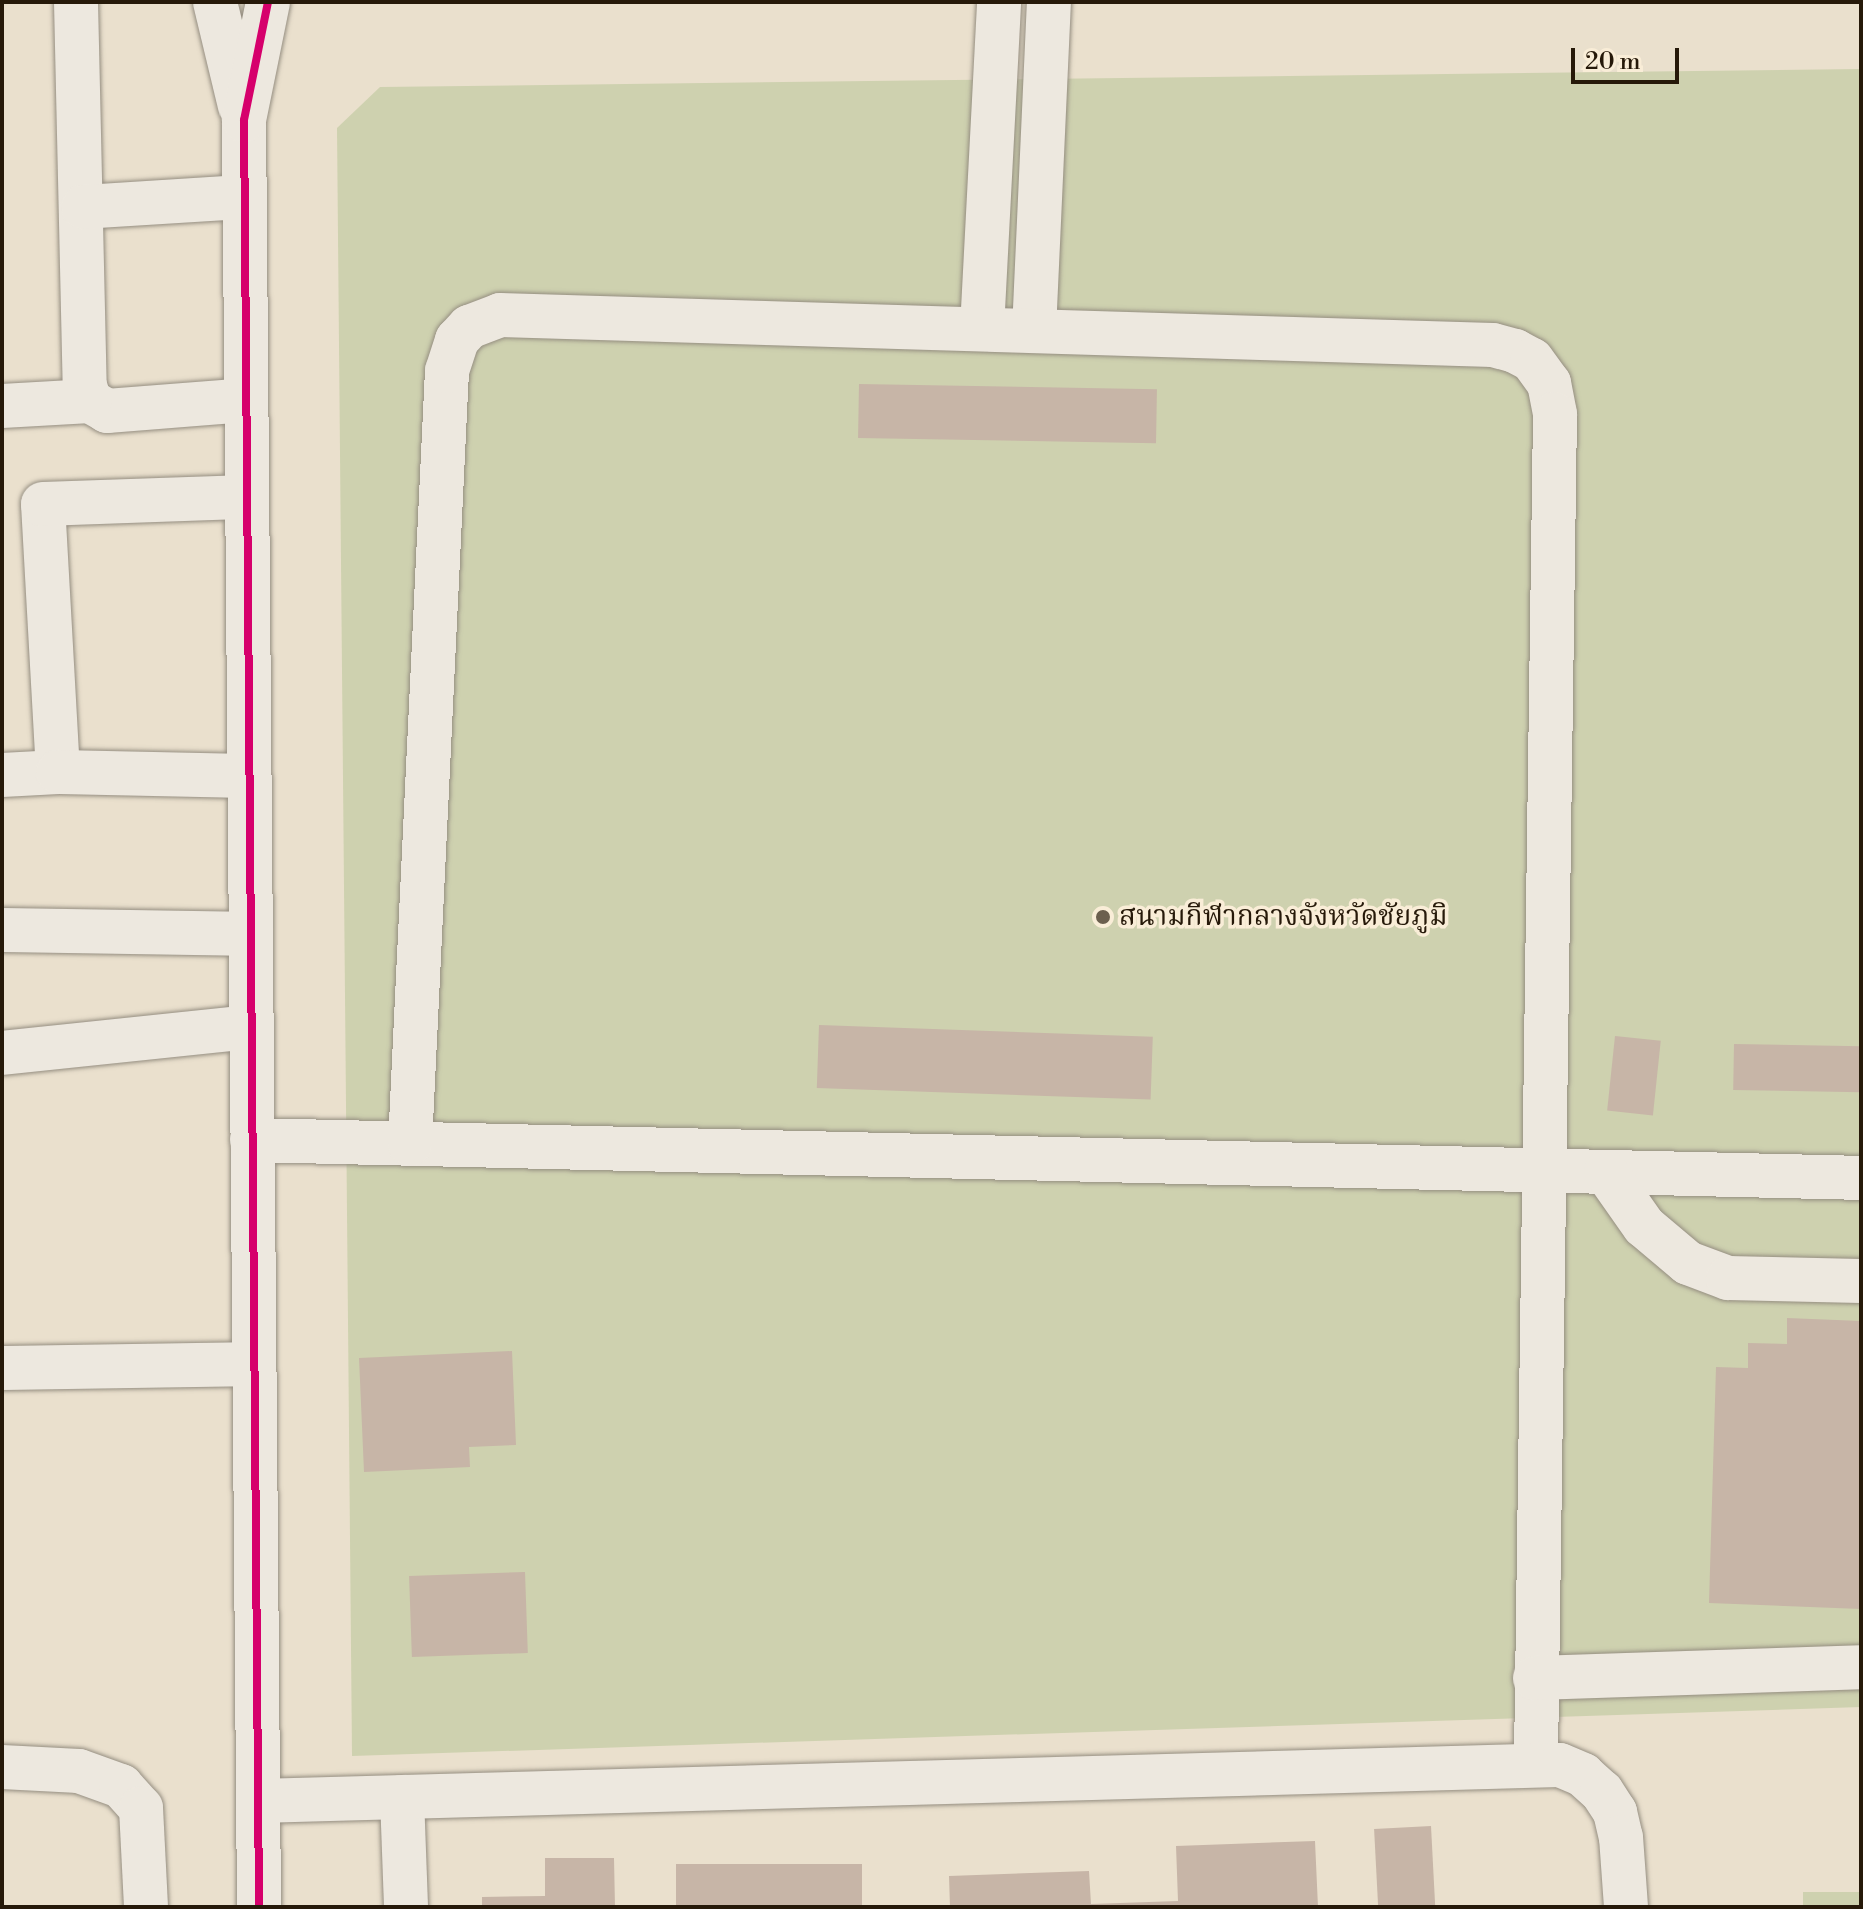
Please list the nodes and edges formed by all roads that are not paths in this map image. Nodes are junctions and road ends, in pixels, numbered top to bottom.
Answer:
1 (76, 2) edge
2 (215, 2) edge
3 (268, 2) edge
4 (999, 2) edge
5 (1049, 2) edge
6 (244, 120) junction
7 (244, 197) junction
8 (83, 207) junction
9 (982, 329) junction
10 (1034, 331) junction
11 (246, 400) junction
12 (90, 401) junction
13 (2, 406) edge
14 (247, 497) junction
15 (58, 772) junction
16 (2, 775) edge
17 (249, 776) junction
18 (2, 930) edge
19 (251, 934) junction
20 (251, 1027) junction
21 (2, 1053) edge
22 (252, 1140) junction
23 (410, 1144) junction
24 (1546, 1171) junction
25 (1606, 1172) junction
26 (1861, 1178) edge
27 (1861, 1281) edge
28 (254, 1364) junction
29 (7, 1379) edge
30 (1861, 1667) edge
31 (1535, 1678) junction
32 (1536, 1763) junction
33 (2, 1767) edge
34 (402, 1797) junction
35 (258, 1801) junction
36 (146, 1907) edge
37 (259, 1907) edge
38 (406, 1907) edge
39 (1626, 1907) edge

1 - 8 street
2 - 6 street
3 - 6 street
4 - 9 street
5 - 10 street
6 - 7 street
7 - 8 street
7 - 11 street
8 - 12 street
9 - 10 street
9 - 23 street
10 - 24 street
11 - 12 street
11 - 14 street
12 - 13 street
14 - 15 street
14 - 17 street
15 - 16 street
15 - 17 street
17 - 19 street
18 - 19 street
19 - 20 street
20 - 21 street
20 - 22 street
22 - 23 street
22 - 28 street
23 - 24 street
24 - 25 street
24 - 31 street
25 - 26 street
25 - 27 street
28 - 29 street
28 - 35 street
30 - 31 street
31 - 32 street
32 - 34 street
32 - 39 street
33 - 36 street
34 - 35 street
34 - 38 street
35 - 37 street

